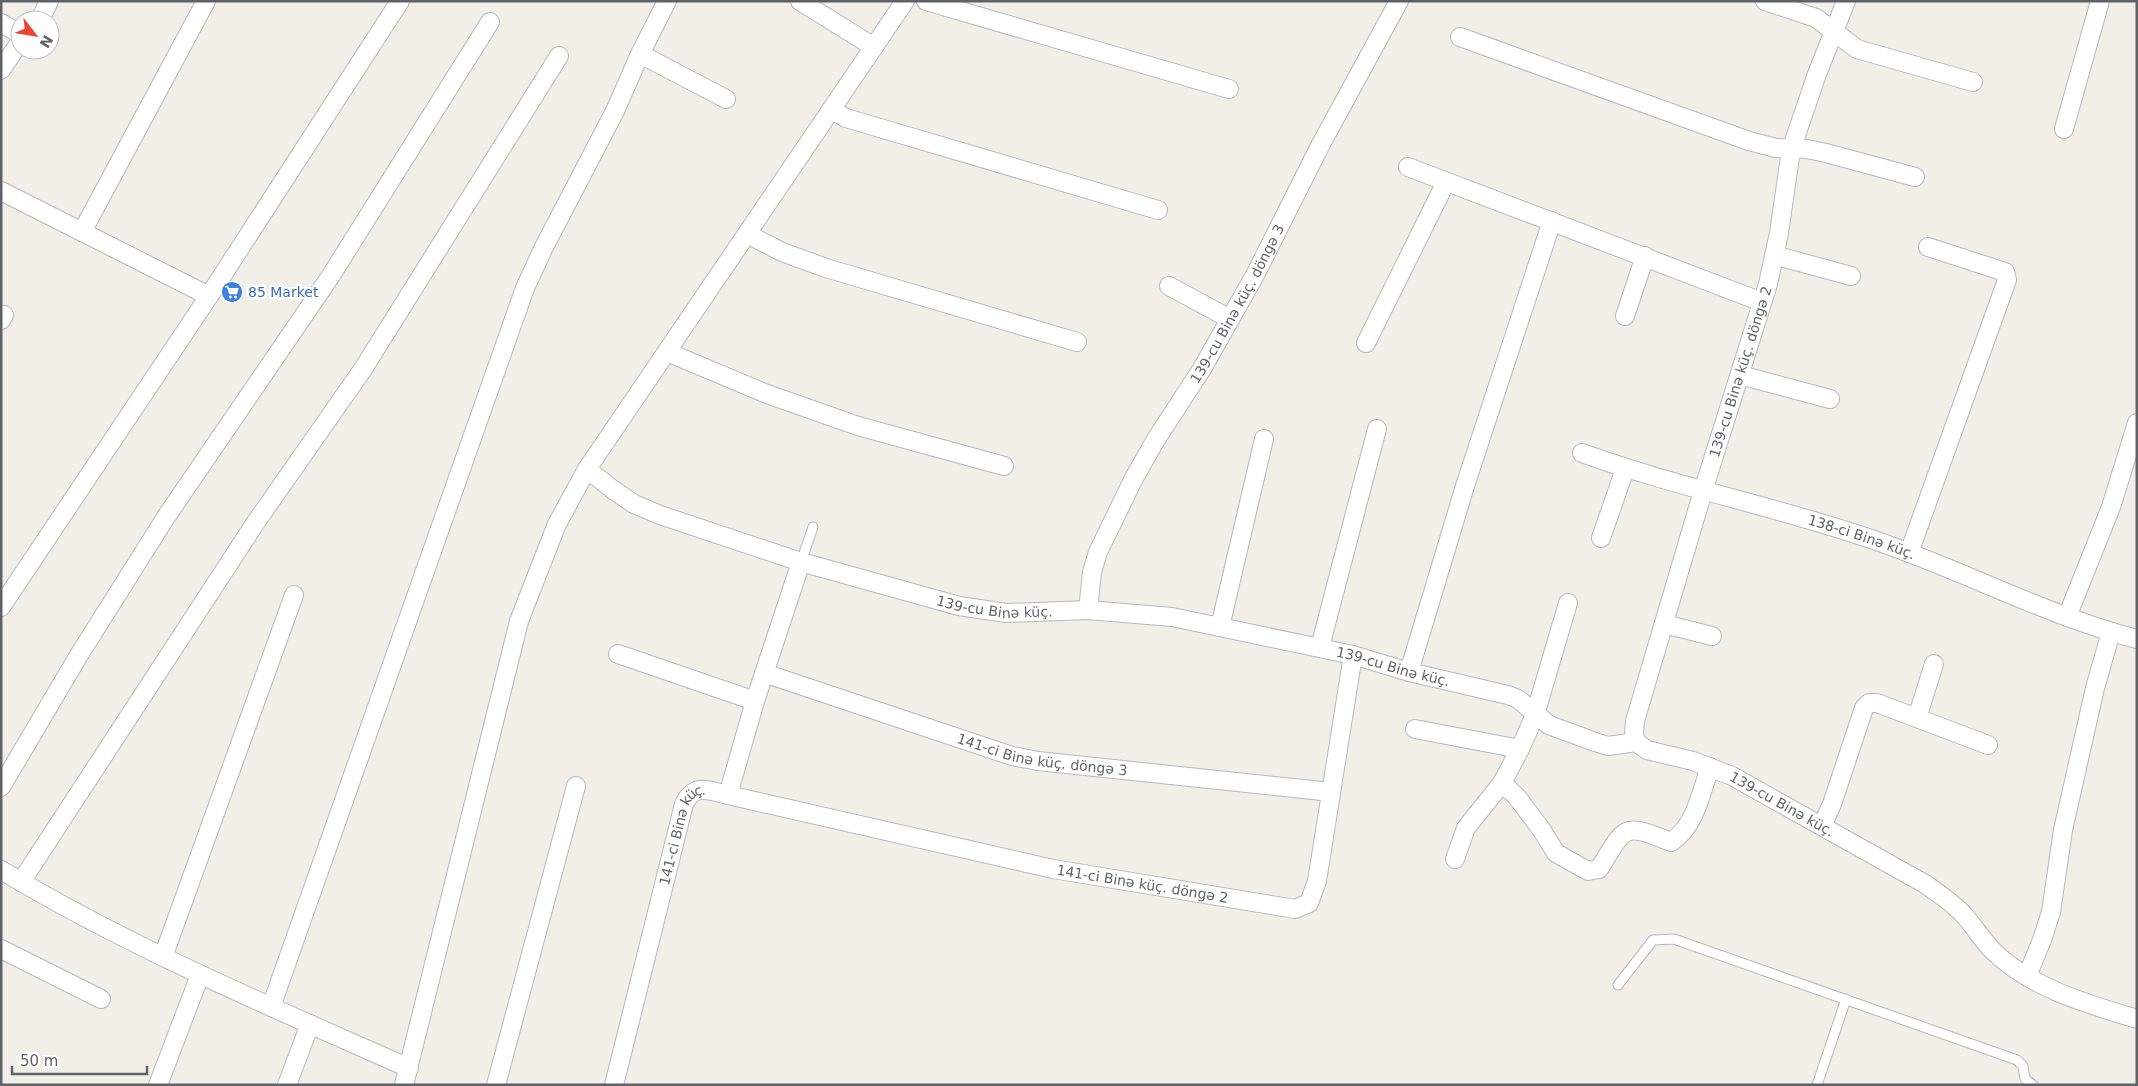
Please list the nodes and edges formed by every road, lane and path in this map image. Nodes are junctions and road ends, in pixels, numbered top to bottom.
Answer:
1 (206, 1) edge
2 (400, 1) edge
3 (667, 1) edge
4 (800, 1) edge
5 (905, 1) edge
6 (926, 1) edge
7 (1399, 1) edge
8 (1765, 1) edge
9 (1846, 1) edge
10 (2100, 1) edge
11 (490, 22) dead end
12 (1835, 32) junction
13 (1460, 36) dead end
14 (874, 47) junction
15 (640, 54) junction
16 (559, 56) dead end
17 (10, 57) edge
18 (1, 70) edge
19 (1973, 82) dead end
20 (1229, 89) dead end
21 (726, 99) dead end
22 (832, 110) junction
23 (2064, 129) dead end
24 (1791, 150) junction
25 (1408, 167) dead end
26 (1915, 177) dead end
27 (1446, 182) junction
28 (1, 191) edge
29 (1158, 210) dead end
30 (1552, 221) junction
31 (82, 232) junction
32 (747, 234) junction
33 (1928, 247) dead end
34 (1774, 255) junction
35 (1645, 256) junction
36 (1851, 276) dead end
37 (1169, 286) dead end
38 (209, 296) junction
39 (1762, 302) junction
40 (1625, 316) dead end
41 (1230, 319) junction
42 (1077, 342) dead end
43 (1366, 343) dead end
44 (668, 352) junction
45 (1740, 375) junction
46 (1830, 399) dead end
47 (2137, 423) edge
48 (1377, 429) dead end
49 (1264, 439) dead end
50 (1582, 453) dead end
51 (1004, 466) dead end
52 (587, 469) junction
53 (1625, 469) junction
54 (1703, 491) junction
55 (813, 527) dead end
56 (1601, 538) dead end
57 (1909, 553) junction
58 (801, 562) junction
59 (294, 595) dead end
60 (1568, 602) dead end
61 (1, 607) edge
62 (1088, 610) junction
63 (2067, 616) junction
64 (1664, 624) junction
65 (1220, 627) junction
66 (2111, 632) junction
67 (1712, 636) dead end
68 (2137, 639) edge
69 (1320, 647) junction
70 (618, 654) dead end
71 (1353, 655) junction
72 (1934, 664) dead end
73 (1409, 672) junction
74 (764, 673) junction
75 (755, 701) junction
76 (1535, 714) junction
77 (1916, 718) junction
78 (1415, 729) dead end
79 (1636, 742) junction
80 (1988, 745) dead end
81 (1520, 749) junction
82 (1710, 767) junction
83 (1502, 783) junction
84 (576, 786) dead end
85 (1, 787) edge
86 (1332, 792) junction
87 (728, 795) junction
88 (1822, 826) junction
89 (1456, 860) dead end
90 (1, 870) edge
91 (20, 882) junction
92 (1, 948) edge
93 (163, 957) junction
94 (200, 976) junction
95 (2027, 976) junction
96 (1618, 985) dead end
97 (101, 999) dead end
98 (1846, 999) junction
99 (271, 1007) junction
100 (2137, 1018) edge
101 (310, 1024) junction
102 (409, 1068) junction
103 (158, 1085) edge
104 (287, 1085) edge
105 (404, 1085) edge
106 (496, 1085) edge
107 (614, 1085) edge
108 (1817, 1085) edge
109 (2032, 1085) edge

1 - 31 street
2 - 38 street
3 - 15 street
4 - 14 street
5 - 14 street
6 - 20 street
7 - 41 street, 139-cu Binə küç. döngə 3
8 - 12 street
9 - 12 street, 139-cu Binə küç. döngə 2
10 - 23 street
11 - 85 street
12 - 19 street
12 - 24 street, 139-cu Binə küç. döngə 2
13 - 24 street
14 - 22 street
15 - 21 street
15 - 99 street
16 - 91 street
17 - 18 street
22 - 29 street
22 - 32 street
24 - 26 street
24 - 34 street, 139-cu Binə küç. döngə 2
25 - 27 street
27 - 30 street
27 - 43 street
28 - 31 street
30 - 35 street
30 - 73 street
31 - 38 street
32 - 42 street
32 - 44 street
33 - 57 street
34 - 36 street
34 - 39 street, 139-cu Binə küç. döngə 2
35 - 39 street
35 - 40 street
37 - 41 street
38 - 61 street
39 - 45 street, 139-cu Binə küç. döngə 2
41 - 62 street, 139-cu Binə küç. döngə 3
44 - 51 street
44 - 52 street
45 - 46 street
45 - 54 street, 139-cu Binə küç. döngə 2
47 - 63 street
48 - 69 street
49 - 65 street
50 - 53 street, 138-ci Binə küç.
52 - 58 street, 139-cu Binə küç.
52 - 102 street
53 - 54 street, 138-ci Binə küç.
53 - 56 street
54 - 57 street, 138-ci Binə küç.
54 - 64 street, 139-cu Binə küç. döngə 2
55 - 58 lane
57 - 63 street, 138-ci Binə küç.
58 - 62 street, 139-cu Binə küç.
58 - 74 street, 141-ci Binə küç.
59 - 93 street
60 - 76 street
62 - 65 street, 139-cu Binə küç.
63 - 66 street, 138-ci Binə küç.
64 - 67 street
64 - 79 street, 139-cu Binə küç. döngə 2
65 - 69 street, 139-cu Binə küç.
66 - 68 street, 138-ci Binə küç.
66 - 95 street
69 - 71 street, 139-cu Binə küç.
70 - 75 street
71 - 73 street, 139-cu Binə küç.
71 - 86 street, 141-ci Binə küç. döngə 2
72 - 77 street
73 - 76 street, 139-cu Binə küç.
74 - 75 street, 141-ci Binə küç.
74 - 86 street, 141-ci Binə küç. döngə 3
75 - 87 street, 141-ci Binə küç.
76 - 79 street, 139-cu Binə küç.
76 - 81 street
77 - 80 street
77 - 88 street
78 - 81 street
79 - 82 street, 139-cu Binə küç.
81 - 83 street
82 - 83 street
82 - 88 street, 139-cu Binə küç.
83 - 89 street
84 - 106 street
86 - 87 street, 141-ci Binə küç. döngə 2
87 - 107 street, 141-ci Binə küç.
88 - 95 street, 139-cu Binə küç.
90 - 91 street
91 - 93 street
92 - 97 street
93 - 94 street
94 - 99 street
94 - 103 street
95 - 100 street, 139-cu Binə küç.
96 - 98 lane
98 - 108 lane
98 - 109 lane
99 - 101 street
101 - 102 street
101 - 104 street
102 - 105 street

